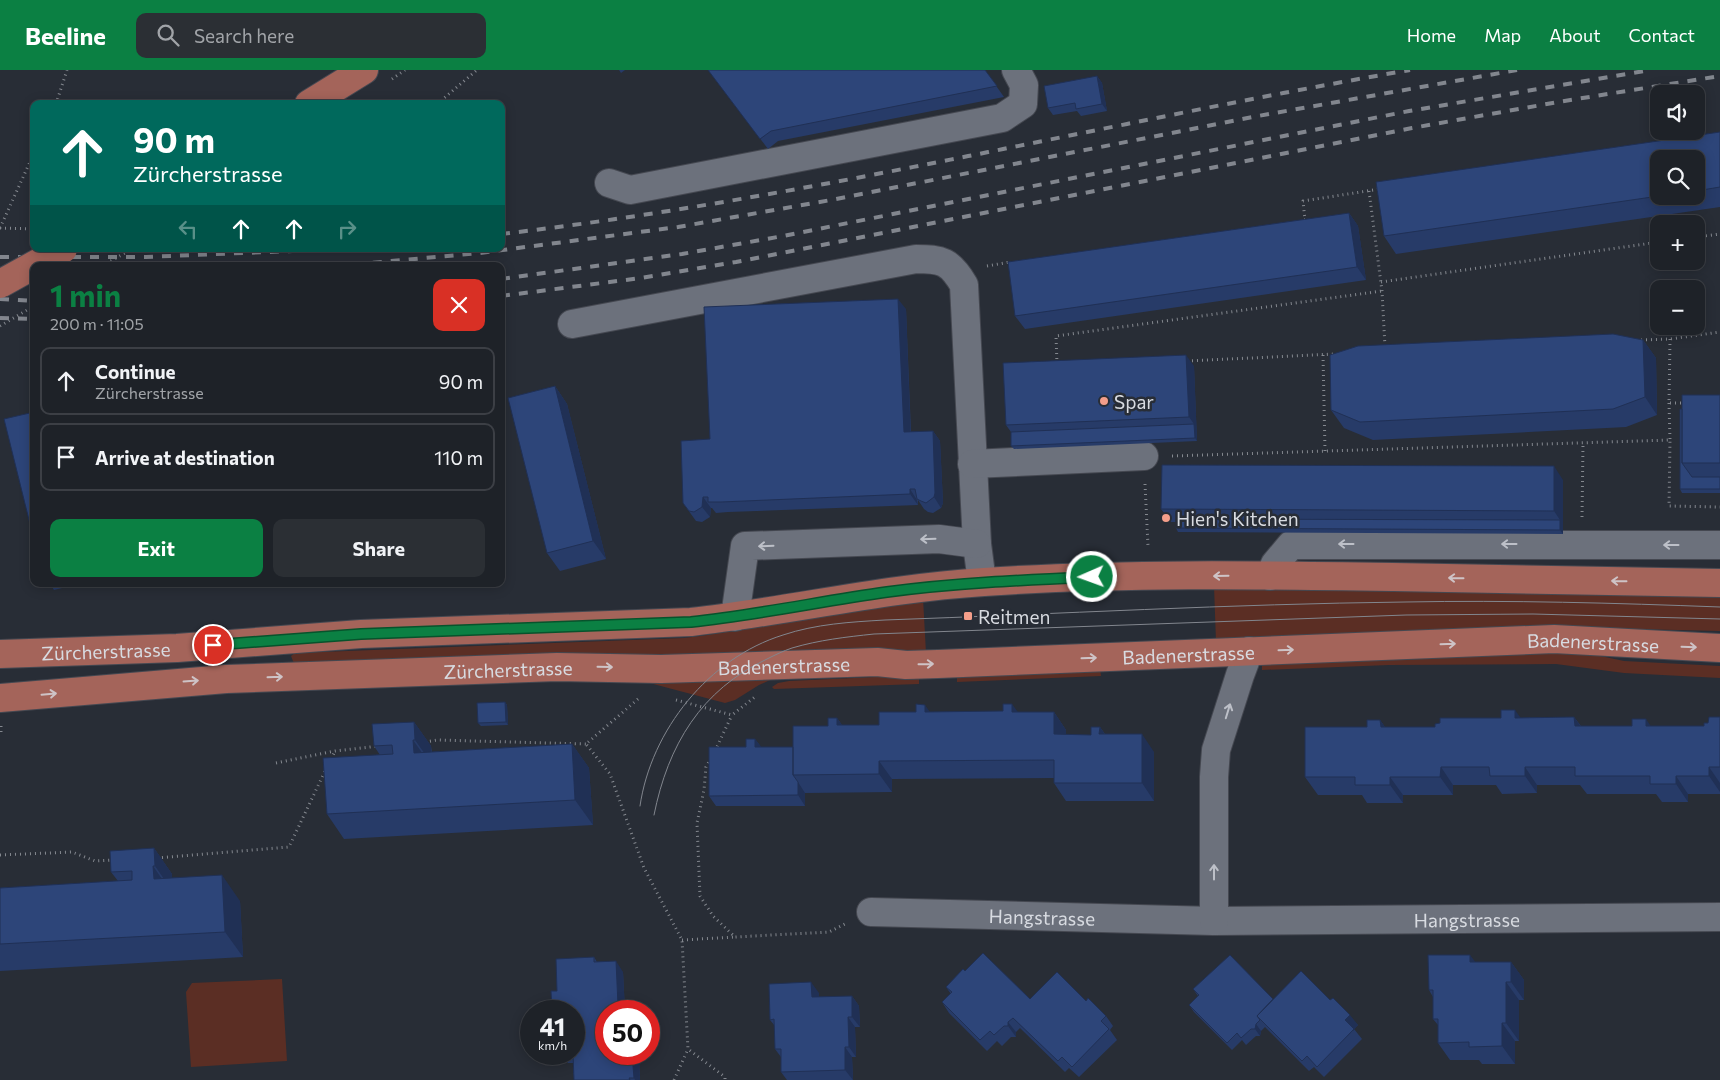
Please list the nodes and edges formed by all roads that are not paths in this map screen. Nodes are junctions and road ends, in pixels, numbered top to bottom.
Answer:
1 (364, 70) edge
2 (1016, 70) edge
3 (316, 100) edge
4 (609, 183) dead end
5 (58, 252) edge
6 (40, 262) edge
7 (30, 267) edge
8 (0, 284) edge
9 (572, 324) dead end
10 (1144, 456) road end
11 (972, 464) junction
12 (976, 544) junction
13 (1720, 545) edge
14 (1270, 576) junction
15 (982, 582) junction
16 (1720, 583) edge
17 (735, 617) junction
18 (1720, 648) edge
19 (1249, 651) junction
20 (0, 654) edge
21 (657, 668) joint
22 (0, 698) edge
23 (871, 912) road end
24 (1720, 917) edge
25 (1214, 921) junction

1 - 3 main road
2 - 4 street
5 - 6 main road, bridge
7 - 8 main road, bridge
9 - 11 street
10 - 11 street
11 - 12 street
12 - 15 street
12 -> 17 street
13 -> 14 street
14 -> 15 main road
16 -> 14 main road
15 - 17 main road
17 - 20 main road, Zürcherstrasse
19 -> 18 main road, Badenerstrasse
21 -> 19 main road, Badenerstrasse
25 -> 19 street
22 -> 21 main road, Zürcherstrasse
23 - 25 street, Hangstrasse
24 - 25 street, Hangstrasse

